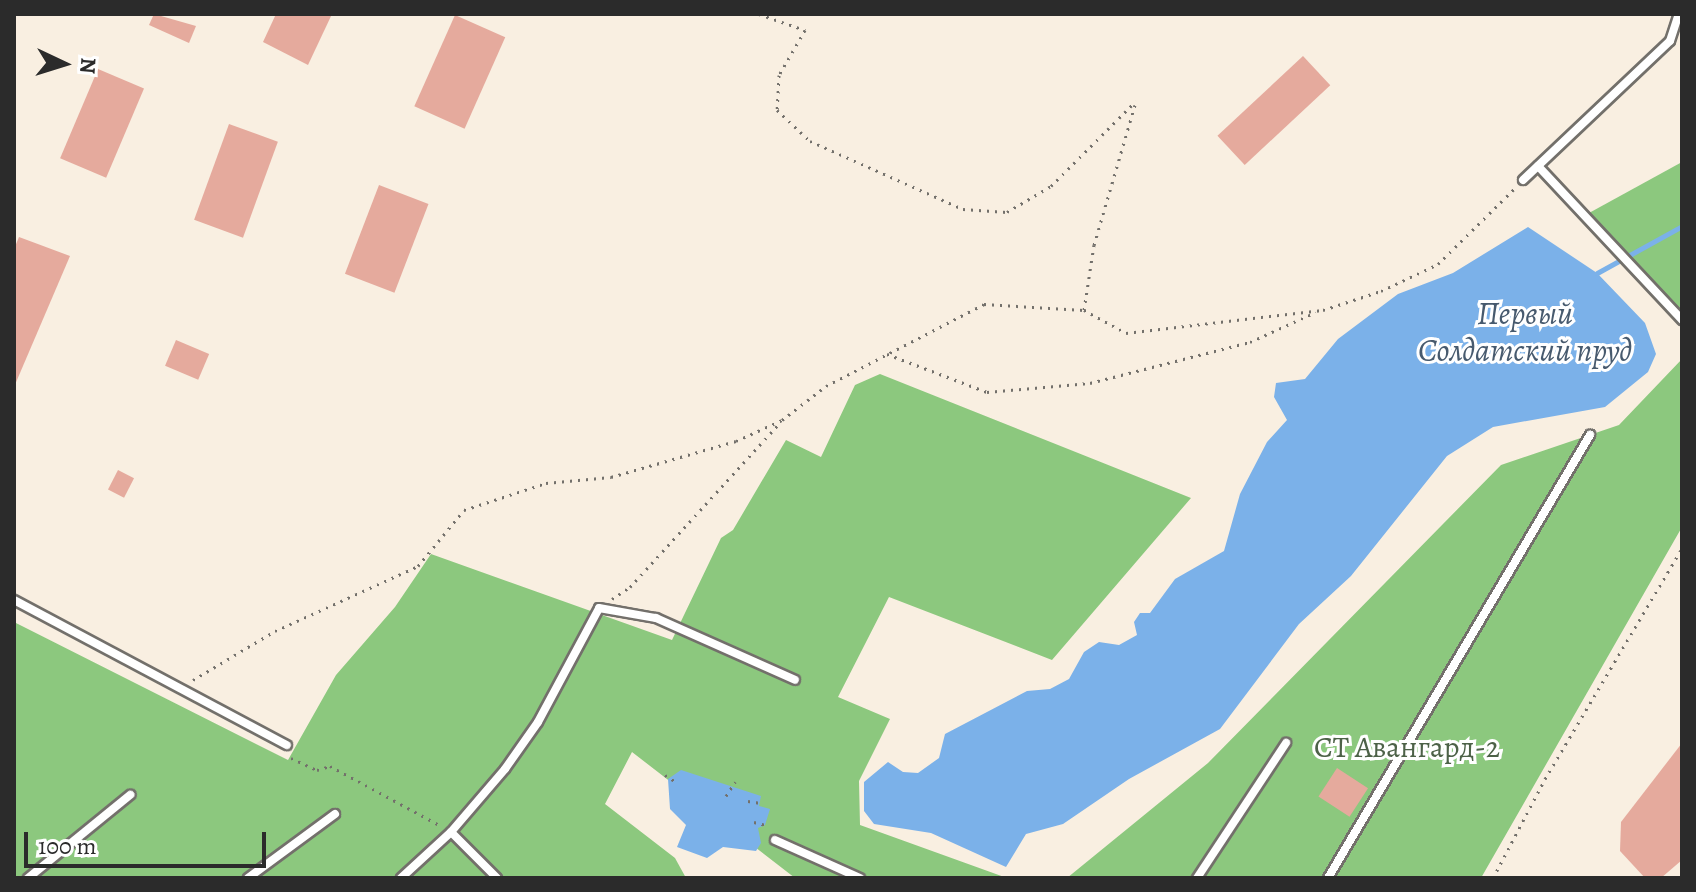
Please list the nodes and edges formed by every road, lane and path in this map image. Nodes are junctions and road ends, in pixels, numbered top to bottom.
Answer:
1 (759, 14) edge
2 (1679, 14) edge
3 (1538, 166) junction
4 (1523, 180) joint
5 (1084, 310) junction
6 (1323, 310) junction
7 (1682, 320) edge
8 (887, 354) junction
9 (782, 420) junction
10 (1590, 435) dead end
11 (1682, 548) edge
12 (14, 600) edge
13 (599, 608) junction
14 (795, 680) dead end
15 (179, 688) junction
16 (1286, 743) dead end
17 (287, 745) joint
18 (665, 775) dead end
19 (735, 782) dead end
20 (678, 783) dead end
21 (130, 795) dead end
22 (726, 796) dead end
23 (748, 801) dead end
24 (761, 803) dead end
25 (335, 814) dead end
26 (754, 822) dead end
27 (766, 825) dead end
28 (451, 832) junction
29 (775, 840) dead end
30 (28, 878) edge
31 (248, 878) edge
32 (401, 878) edge
33 (497, 878) edge
34 (860, 878) edge
35 (1197, 878) edge
36 (1328, 878) edge
37 (1493, 878) edge

1 - 5 path
2 - 3 lane
3 - 4 lane
3 - 7 lane
4 - 6 path
5 - 6 path
5 - 8 path
6 - 8 path
8 - 9 path
9 - 13 path
9 - 15 path
10 - 36 lane
11 - 37 path
12 - 15 lane
13 - 14 lane
13 - 28 lane
15 - 17 lane
16 - 35 lane
17 - 28 path
18 - 20 path
19 - 22 path
21 - 30 lane
23 - 24 path
25 - 31 lane
26 - 27 path
28 - 32 lane
28 - 33 lane
29 - 34 lane

